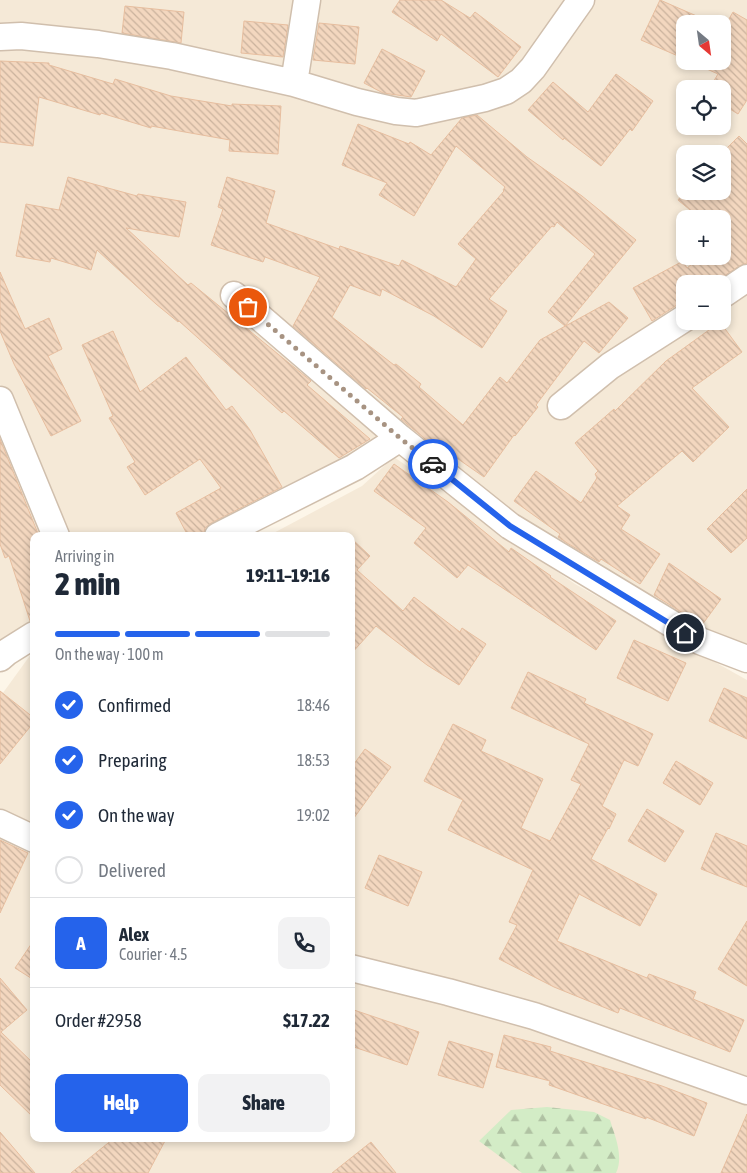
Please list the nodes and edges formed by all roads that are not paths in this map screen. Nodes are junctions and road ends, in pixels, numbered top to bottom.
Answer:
1 (307, 0) edge
2 (580, 0) edge
3 (0, 37) edge
4 (294, 83) junction
5 (747, 278) edge
6 (731, 289) edge
7 (234, 295) dead end
8 (676, 324) edge
9 (0, 400) edge
10 (561, 406) dead end
11 (400, 438) junction
12 (54, 532) edge
13 (226, 532) edge
14 (30, 638) edge
15 (0, 658) edge
16 (747, 659) edge
17 (0, 823) edge
18 (30, 838) edge
19 (355, 969) edge
20 (747, 1091) edge

1 - 4 street
2 - 4 street
3 - 4 street
5 - 6 street
7 - 11 street
8 - 10 street
9 - 12 street
11 - 13 street
11 - 16 street
14 - 15 street
17 - 18 street
19 - 20 street

